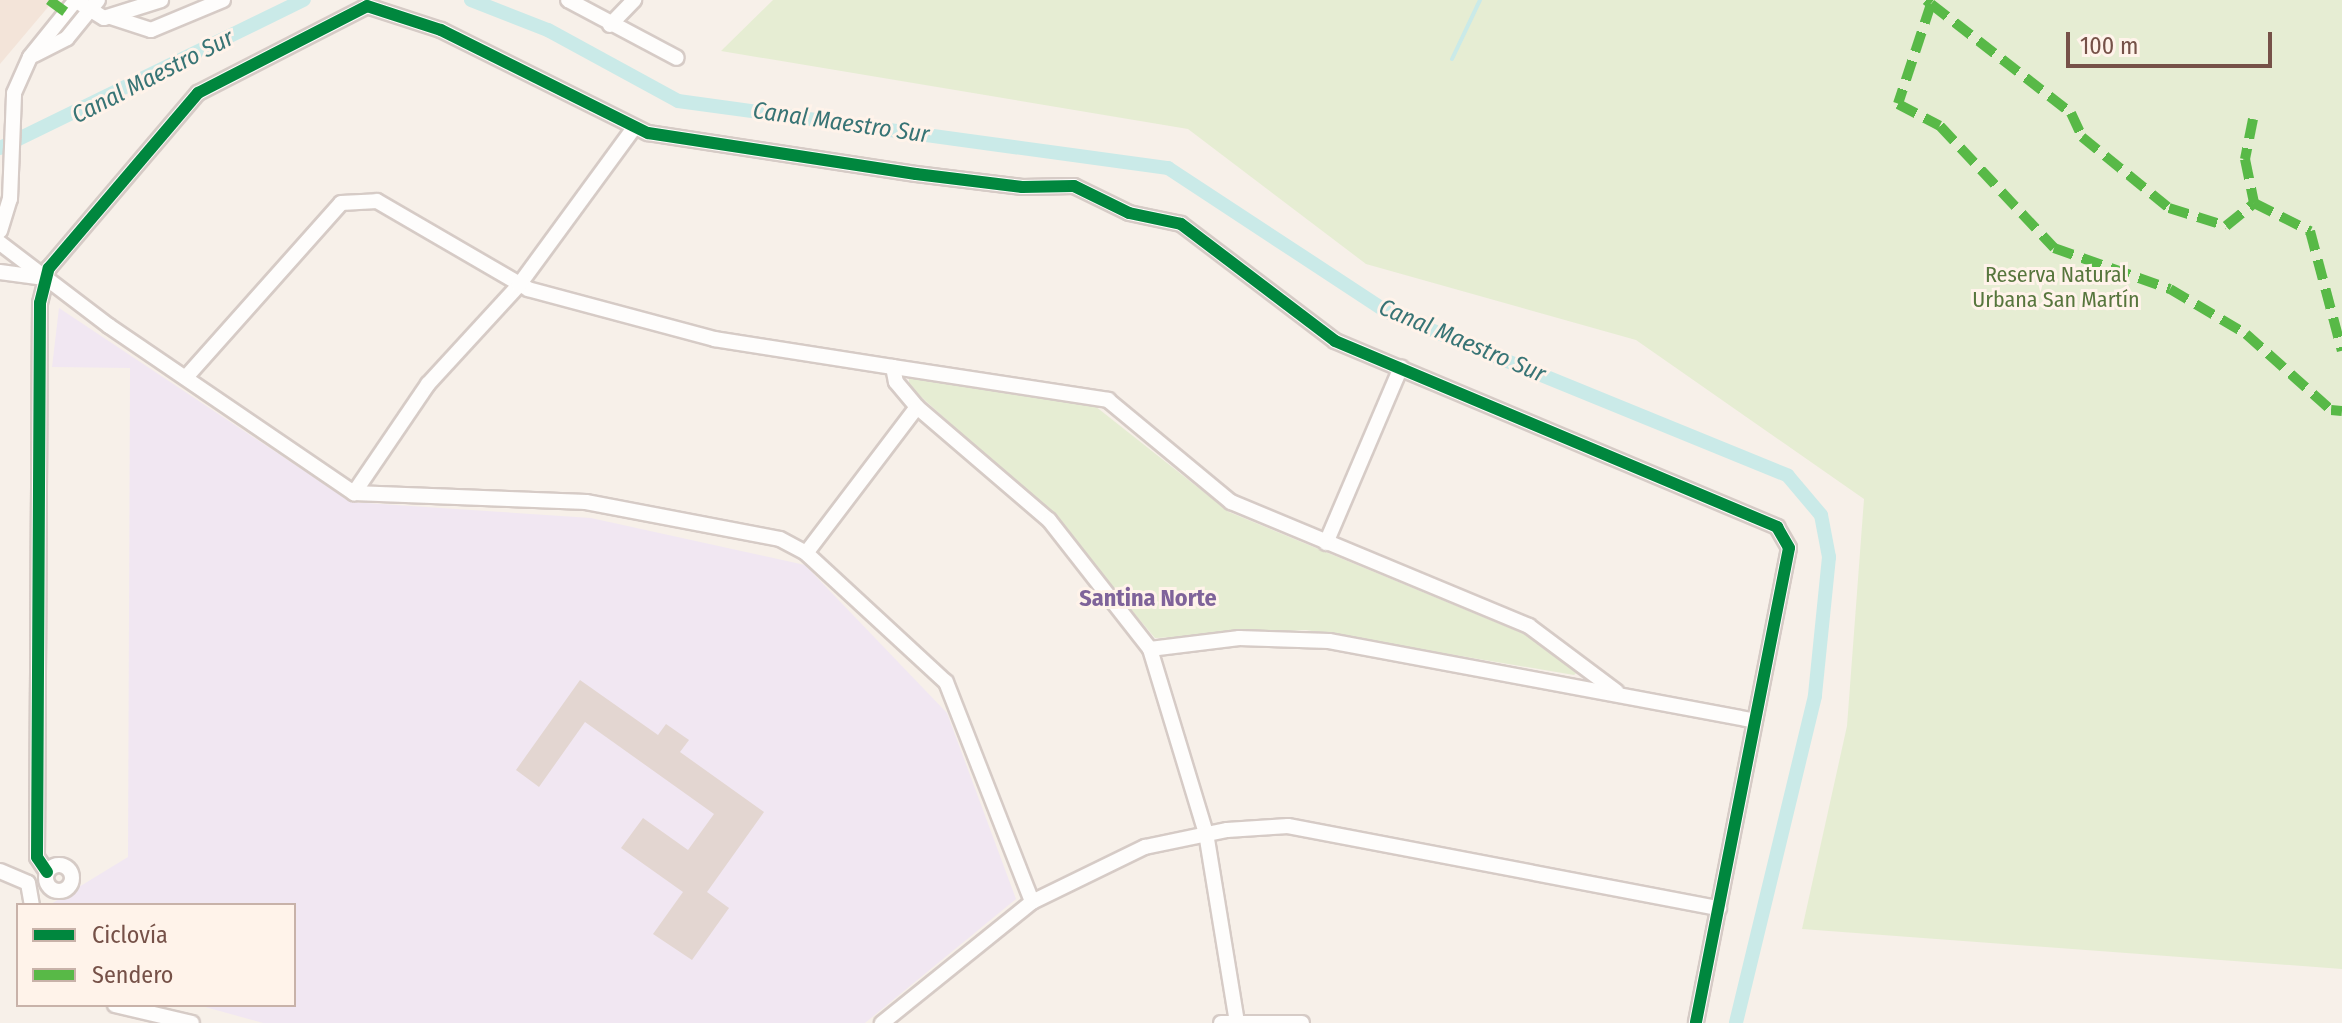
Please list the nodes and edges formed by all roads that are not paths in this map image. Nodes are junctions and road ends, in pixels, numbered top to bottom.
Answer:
1 (75, 0) edge
2 (108, 0) edge
3 (161, 0) edge
4 (223, 0) edge
5 (568, 0) edge
6 (634, 0) edge
7 (95, 6) edge
8 (118, 15) junction
9 (610, 25) junction
10 (30, 57) junction
11 (677, 58) dead end
12 (634, 128) junction
13 (4, 207) edge
14 (0, 231) edge
15 (0, 243) edge
16 (12, 255) junction
17 (3, 272) edge
18 (45, 278) junction
19 (519, 285) junction
20 (893, 367) junction
21 (1401, 367) junction
22 (188, 375) junction
23 (917, 407) junction
24 (354, 493) junction
25 (1326, 543) junction
26 (806, 553) junction
27 (1150, 649) junction
28 (1616, 691) junction
29 (1753, 720) junction
30 (1206, 833) junction
31 (0, 871) edge
32 (47, 872) dead end
33 (32, 902) edge
34 (1032, 902) junction
35 (1719, 908) junction
36 (124, 1007) edge
37 (1237, 1022) edge
38 (192, 1023) edge
39 (882, 1023) edge
40 (1221, 1023) edge
41 (1302, 1023) edge
42 (1696, 1023) edge

1 - 7 street
1 - 10 street
2 - 8 street
3 - 8 street
4 - 8 street
5 - 9 street
6 - 9 street
7 - 8 street
7 - 10 street
9 - 11 street
10 - 13 street
12 - 18 street
12 - 19 street
12 - 21 street
13 - 14 street
15 - 16 street
16 - 17 street
16 - 18 street
17 - 18 street
18 - 22 street
18 - 32 street
19 - 20 street
19 - 22 street
19 - 24 street
20 - 23 street
20 - 25 street
21 - 25 street
21 - 29 street
22 - 24 street
23 - 26 street
23 - 27 street
24 - 26 street
25 - 28 street
26 - 34 street
27 - 28 street
27 - 30 street
28 - 29 street
29 - 35 street
30 - 34 street
30 - 35 street
30 - 37 street
31 - 33 street
34 - 39 street
35 - 42 street
36 - 38 street
37 - 40 street
37 - 41 street

